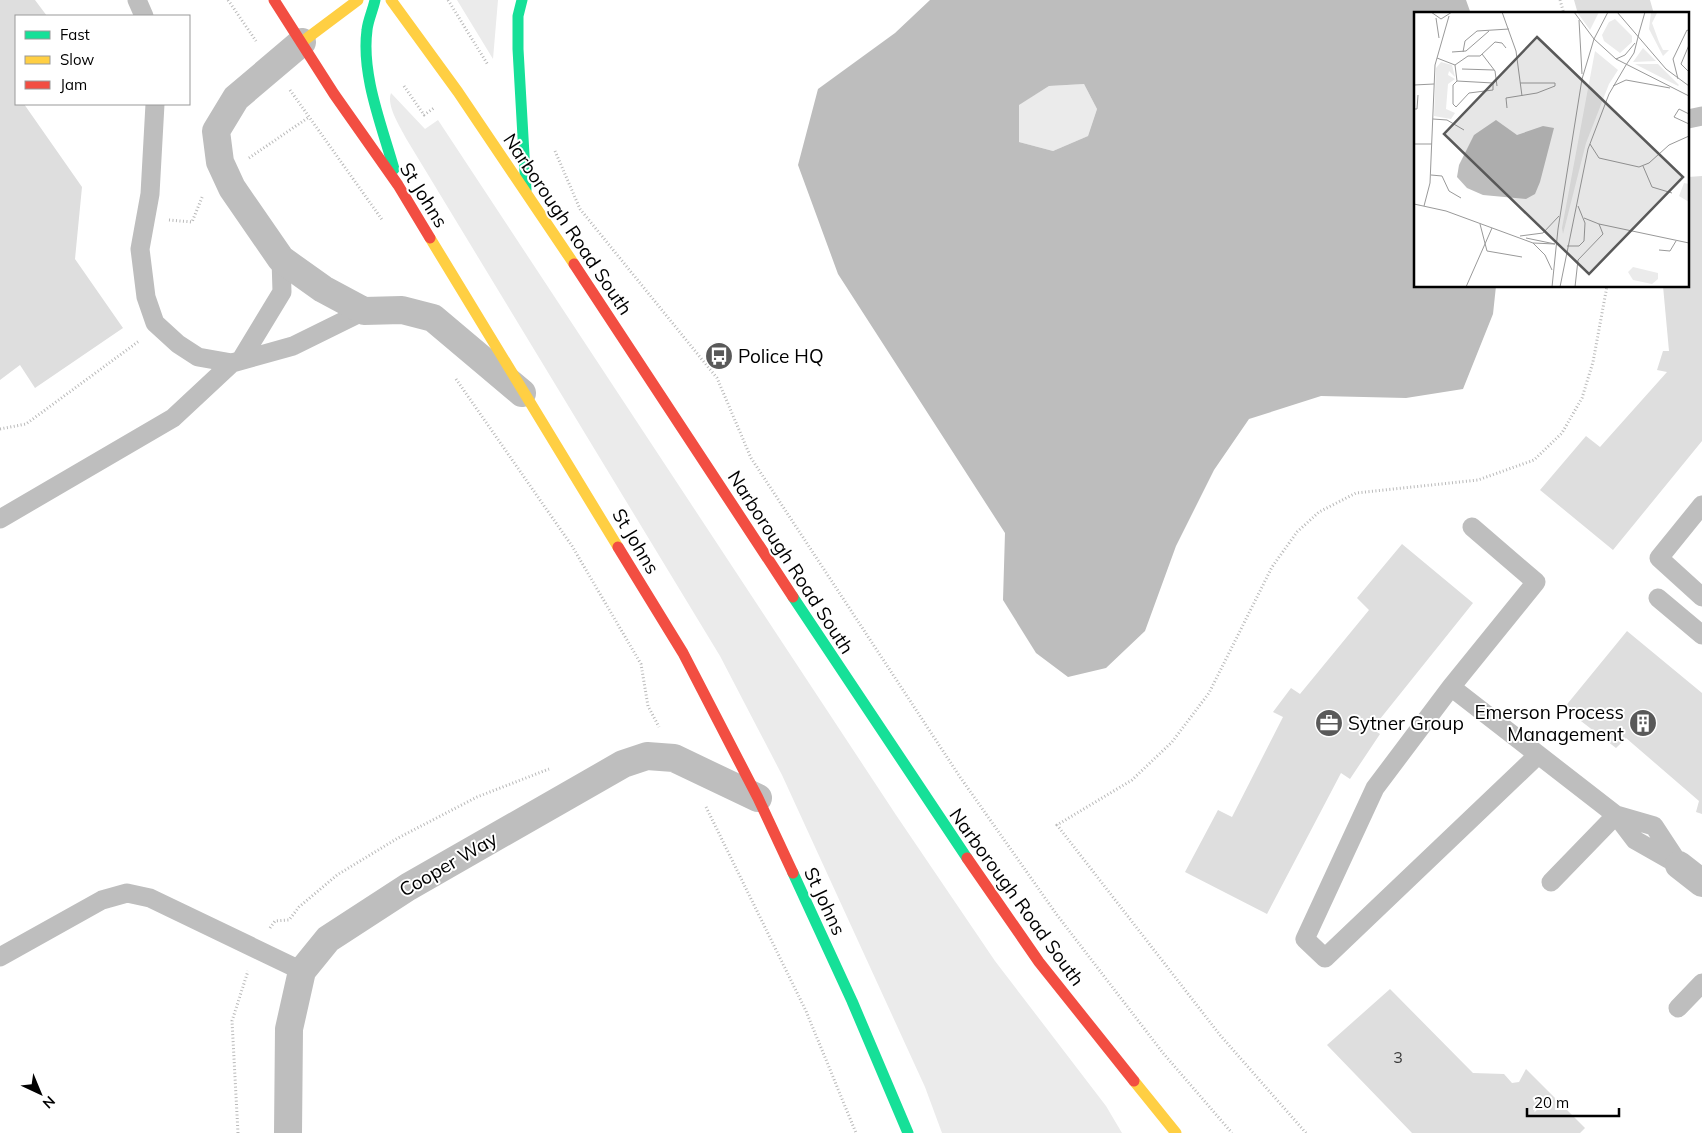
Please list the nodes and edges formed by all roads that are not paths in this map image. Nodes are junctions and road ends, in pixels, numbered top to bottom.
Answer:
1 (137, 0) edge
2 (274, 0) edge
3 (358, 0) edge
4 (375, 0) edge
5 (391, 0) edge
6 (522, 0) edge
7 (144, 15) edge
8 (302, 42) junction
9 (155, 105) edge
10 (398, 185) junction
11 (526, 191) junction
12 (281, 259) junction
13 (364, 311) junction
14 (237, 360) junction
15 (528, 397) junction
16 (1702, 505) edge
17 (0, 519) edge
18 (1472, 527) dead end
19 (1702, 597) edge
20 (1658, 598) dead end
21 (1702, 635) edge
22 (1451, 687) junction
23 (1538, 755) junction
24 (758, 798) junction
25 (1616, 815) junction
26 (1679, 864) joint
27 (1551, 882) dead end
28 (1702, 883) edge
29 (0, 957) edge
30 (302, 971) junction
31 (1702, 983) edge
32 (1678, 1008) dead end
33 (288, 1133) edge
34 (908, 1133) edge
35 (1176, 1133) edge

1 - 7 lane
2 - 8 main road, St Johns
3 - 8 main road
4 - 10 main road
5 - 11 main road, Narborough Road South
6 - 11 main road
8 - 10 main road, St Johns
8 - 12 street
9 - 14 lane
10 - 15 main road, St Johns
11 - 35 main road, Narborough Road South
12 - 13 street
12 - 14 lane
13 - 14 lane
13 - 15 street
14 - 17 lane
15 - 24 main road, St Johns
16 - 19 lane
18 - 22 lane
20 - 21 lane
22 - 23 lane
22 - 23 lane
23 - 25 lane
24 - 30 street, Cooper Way
24 - 34 main road, St Johns
25 - 26 lane
25 - 27 lane
26 - 28 street
29 - 30 lane
30 - 33 street, Cooper Way
31 - 32 lane

